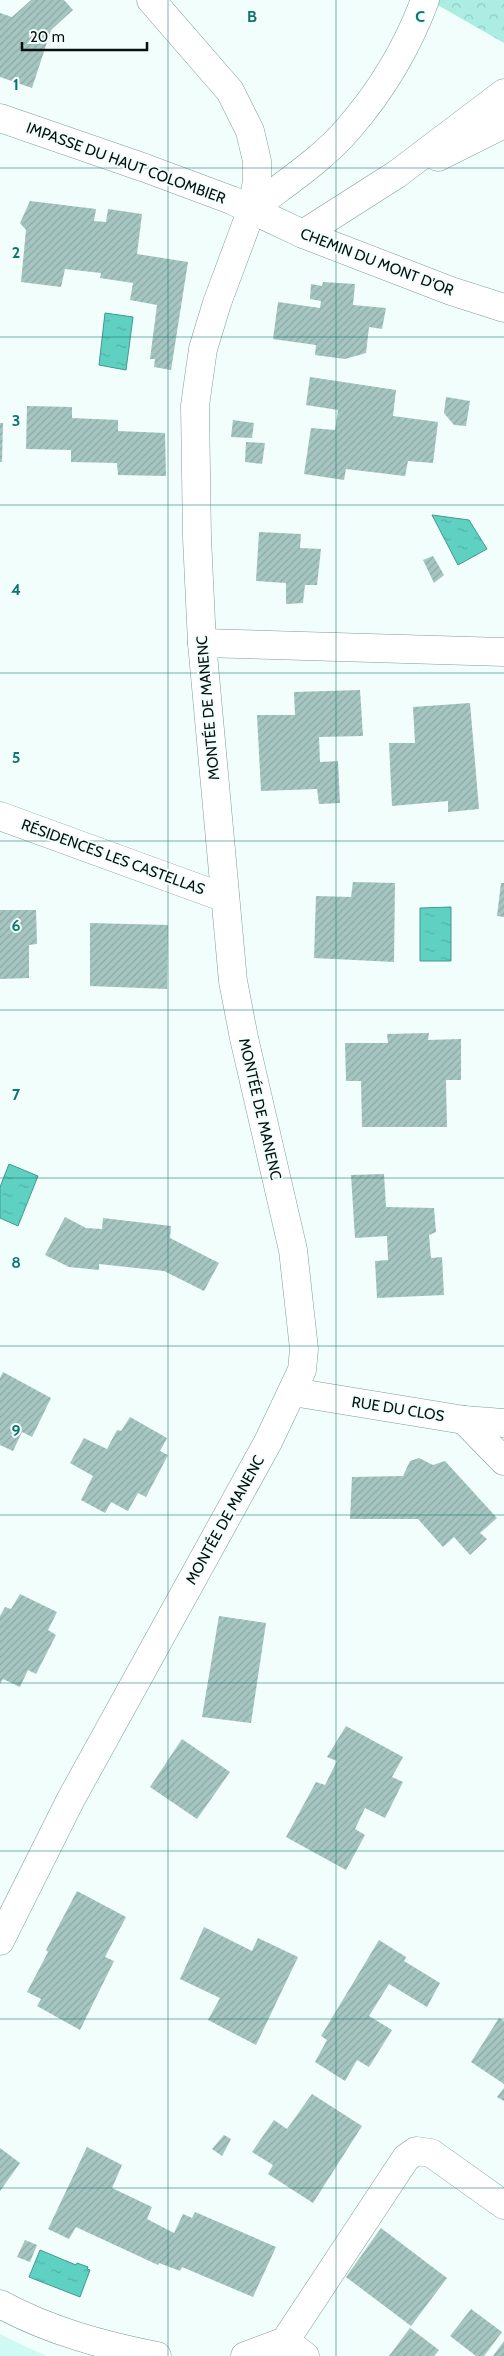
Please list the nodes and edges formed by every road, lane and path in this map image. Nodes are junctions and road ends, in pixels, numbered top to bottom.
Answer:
1 (151, 0) edge
2 (426, 0) edge
3 (504, 93) edge
4 (0, 118) edge
5 (504, 124) edge
6 (397, 174) junction
7 (252, 209) junction
8 (303, 234) junction
9 (504, 308) edge
10 (202, 643) junction
11 (504, 652) edge
12 (0, 816) edge
13 (225, 898) junction
14 (293, 1392) junction
15 (464, 1420) junction
16 (504, 1423) edge
17 (504, 1460) edge
18 (0, 1942) edge
19 (504, 2205) edge
20 (0, 2304) edge
21 (295, 2349) edge
22 (157, 2356) edge
23 (245, 2356) edge

1 - 7 street, MONTÉE DE MANENC
2 - 7 street
3 - 6 street
4 - 7 street, IMPASSE DU HAUT COLOMBIER
5 - 6 street
6 - 8 street
7 - 8 street, CHEMIN DU MONT D'OR
7 - 10 street, MONTÉE DE MANENC
8 - 9 street, CHEMIN DU MONT D'OR
10 - 11 street
10 - 13 street, MONTÉE DE MANENC
12 - 13 street, RÉSIDENCES LES CASTELLAS
13 - 14 street, MONTÉE DE MANENC
14 - 15 street, RUE DU CLOS
14 - 18 street, MONTÉE DE MANENC
15 - 16 street, RUE DU CLOS
15 - 17 street
19 - 21 street
20 - 22 street
21 - 23 street

